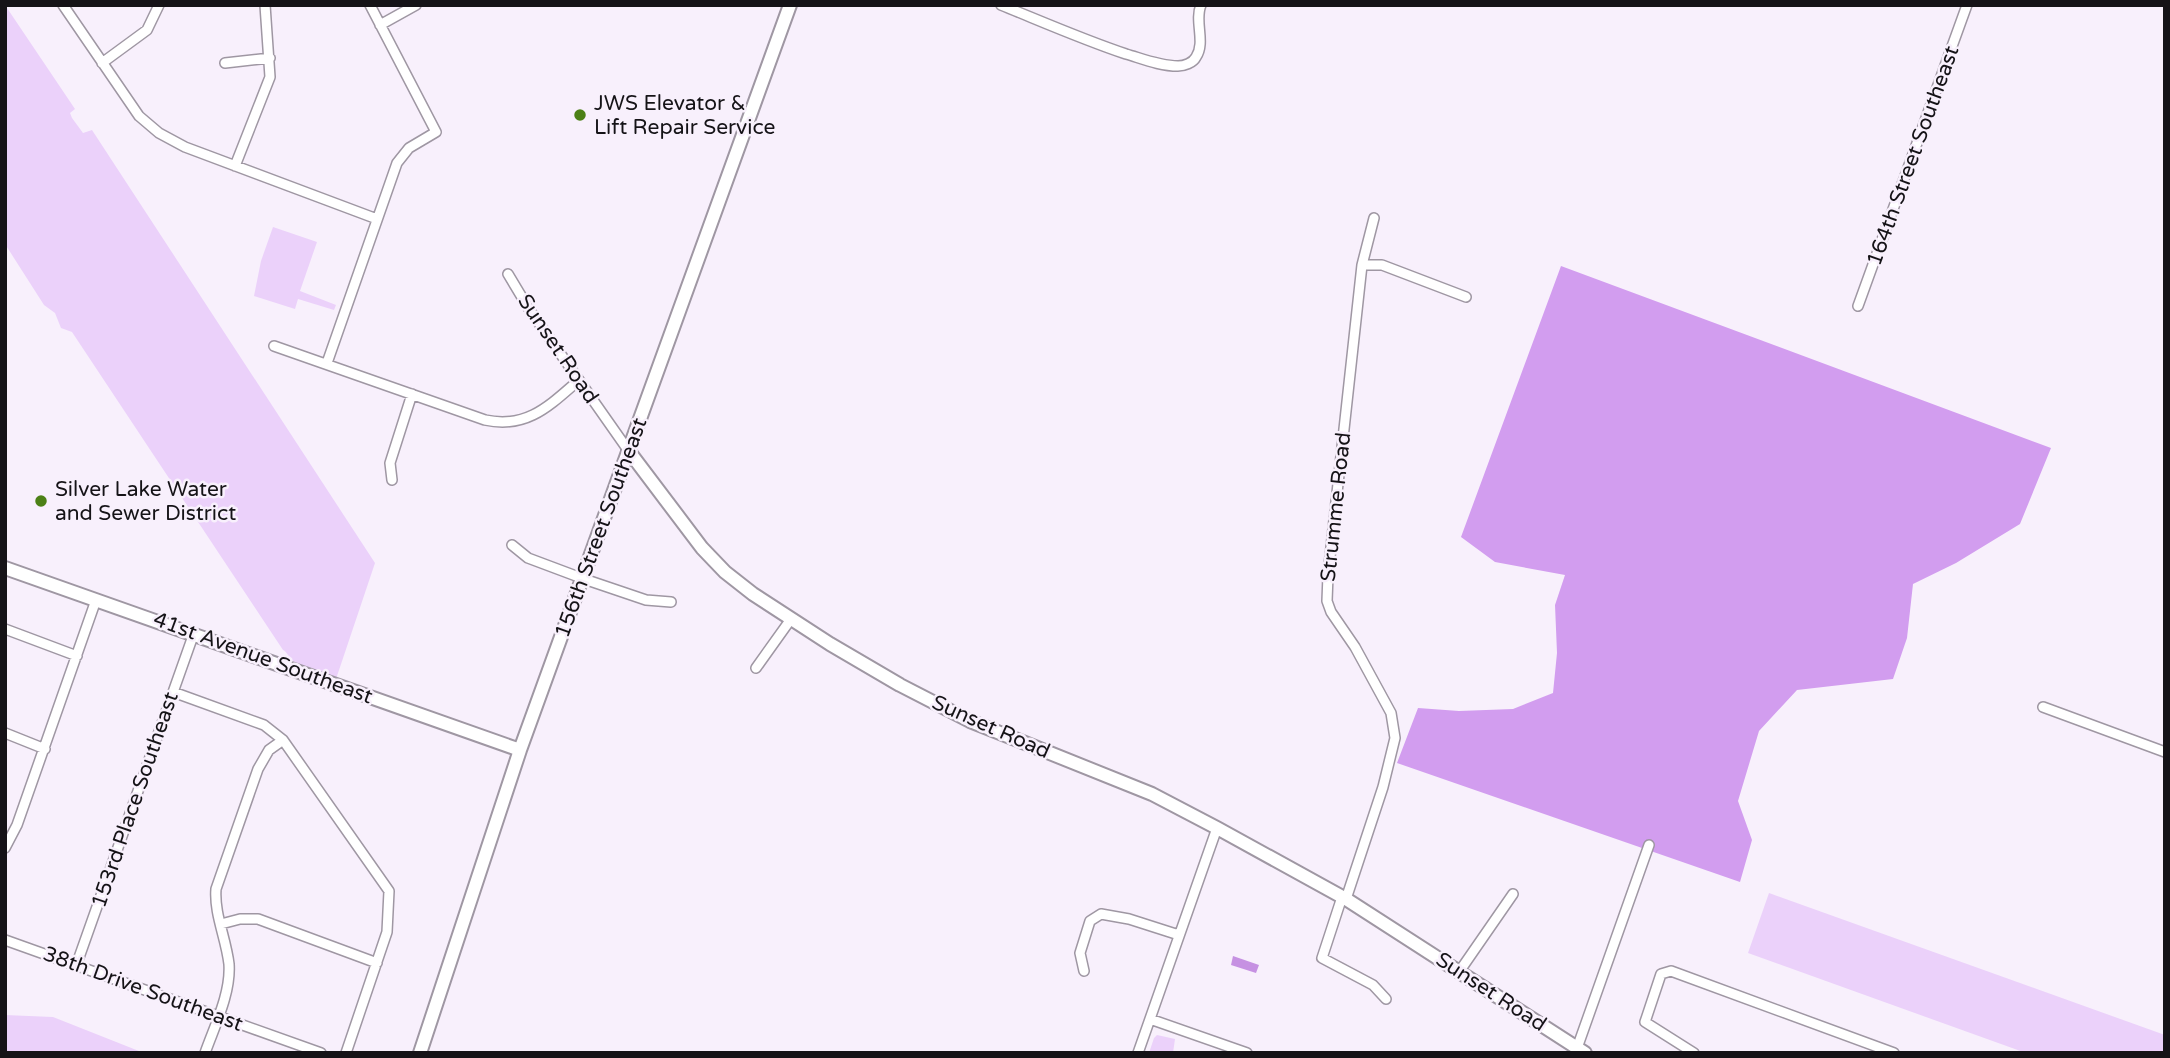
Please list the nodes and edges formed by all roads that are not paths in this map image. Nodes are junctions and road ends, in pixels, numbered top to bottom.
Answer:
1 (63, 5) edge
2 (159, 5) edge
3 (265, 5) edge
4 (370, 5) edge
5 (416, 5) edge
6 (790, 5) edge
7 (1001, 5) edge
8 (1201, 5) edge
9 (1967, 5) edge
10 (380, 25) junction
11 (270, 58) junction
12 (102, 63) junction
13 (225, 63) dead end
14 (235, 166) junction
15 (1374, 218) dead end
16 (377, 219) junction
17 (1362, 265) junction
18 (508, 274) dead end
19 (1466, 297) dead end
20 (1858, 306) dead end
21 (275, 346) dead end
22 (327, 363) junction
23 (579, 380) junction
24 (412, 394) junction
25 (628, 450) junction
26 (392, 480) dead end
27 (512, 545) dead end
28 (5, 568) edge
29 (584, 579) junction
30 (96, 600) junction
31 (671, 602) dead end
32 (791, 619) junction
33 (5, 629) edge
34 (194, 633) junction
35 (77, 656) junction
36 (756, 668) dead end
37 (173, 692) junction
38 (2043, 707) dead end
39 (5, 733) edge
40 (283, 740) junction
41 (45, 749) junction
42 (520, 750) junction
43 (2165, 752) edge
44 (1217, 828) junction
45 (8, 837) edge
46 (1648, 845) dead end
47 (5, 848) edge
48 (1513, 894) dead end
49 (1344, 898) junction
50 (221, 924) junction
51 (1179, 935) junction
52 (5, 940) edge
53 (377, 963) junction
54 (76, 966) junction
55 (1084, 971) dead end
56 (1459, 972) junction
57 (1386, 999) dead end
58 (218, 1016) junction
59 (1150, 1019) junction
60 (1579, 1051) edge
61 (205, 1053) edge
62 (321, 1053) edge
63 (346, 1053) edge
64 (420, 1053) edge
65 (1138, 1053) edge
66 (1247, 1053) edge
67 (1694, 1053) edge
68 (1894, 1053) edge

1 - 12 street
2 - 12 street
3 - 11 street
4 - 10 street
5 - 10 street
6 - 25 street, 156th Street Southeast
7 - 8 street
9 - 20 street, 164th Street Southeast
10 - 16 street
11 - 13 street
11 - 14 street
12 - 14 street
14 - 16 street
15 - 17 street, Strumme Road
16 - 22 street
17 - 19 street
17 - 49 street, Strumme Road
18 - 23 street, Sunset Road
21 - 22 street
22 - 24 street
23 - 24 street
23 - 25 street, Sunset Road
24 - 26 street
25 - 29 street, 156th Street Southeast
25 - 32 street, Sunset Road
27 - 29 street
28 - 30 street, 41st Avenue Southeast
29 - 31 street
29 - 42 street, 156th Street Southeast
30 - 34 street, 41st Avenue Southeast
30 - 35 street
32 - 36 street
32 - 44 street, Sunset Road
33 - 35 street
34 - 37 street, 153rd Place Southeast
34 - 42 street, 41st Avenue Southeast
35 - 41 street
37 - 40 street
37 - 54 street, 153rd Place Southeast
38 - 43 street
39 - 41 street
40 - 50 street
40 - 53 street
41 - 45 street
42 - 64 street, 156th Street Southeast
44 - 49 street, Sunset Road
44 - 51 street
45 - 47 street
46 - 60 street
48 - 56 street
49 - 56 street, Sunset Road
49 - 57 street, Strumme Road
50 - 53 street
50 - 58 street
51 - 55 street
51 - 59 street
52 - 54 street, 38th Drive Southeast
53 - 63 street
54 - 58 street, 38th Drive Southeast
56 - 60 street, Sunset Road
58 - 61 street
58 - 62 street, 38th Drive Southeast
59 - 65 street
59 - 66 street
67 - 68 street

